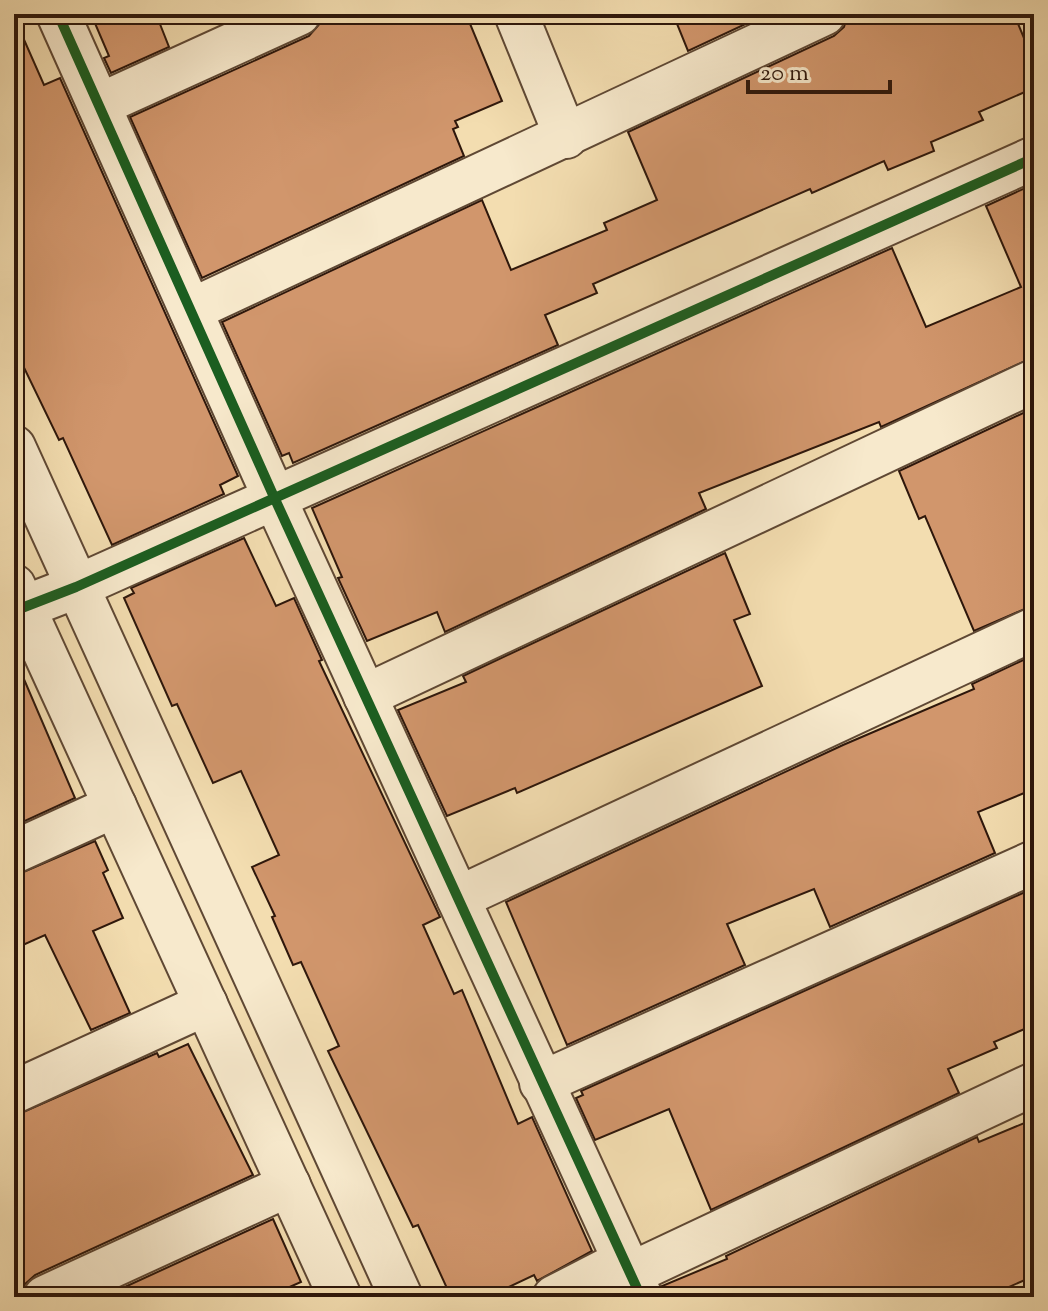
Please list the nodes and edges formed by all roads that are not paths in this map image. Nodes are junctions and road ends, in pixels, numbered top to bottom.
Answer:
1 (58, 14) edge
2 (299, 14) edge
3 (516, 14) edge
4 (824, 14) edge
5 (99, 105) junction
6 (566, 137) junction
7 (1034, 158) edge
8 (191, 310) junction
9 (1034, 381) edge
10 (14, 447) edge
11 (274, 497) junction
12 (76, 587) junction
13 (17, 601) edge
14 (1034, 629) edge
15 (365, 696) junction
16 (115, 806) junction
17 (14, 852) edge
18 (1034, 862) edge
19 (458, 898) junction
20 (206, 1004) junction
21 (541, 1083) junction
22 (1034, 1084) edge
23 (14, 1092) edge
24 (289, 1185) junction
25 (631, 1278) edge
26 (45, 1297) edge
27 (340, 1297) edge
28 (401, 1297) edge
29 (554, 1297) edge

1 - 5 street
2 - 5 street
3 - 6 street
4 - 6 street
5 - 8 street
6 - 8 street
7 - 11 street
8 - 11 street
9 - 15 street
10 - 12 street
11 - 12 street
11 - 15 street
12 - 13 street
12 - 28 street
13 - 16 street
14 - 19 street
15 - 19 street
16 - 17 street
16 - 20 street
18 - 21 street
19 - 21 street
20 - 23 street
20 - 24 street
21 - 25 street
22 - 25 street
24 - 26 street
24 - 27 street
25 - 29 street

